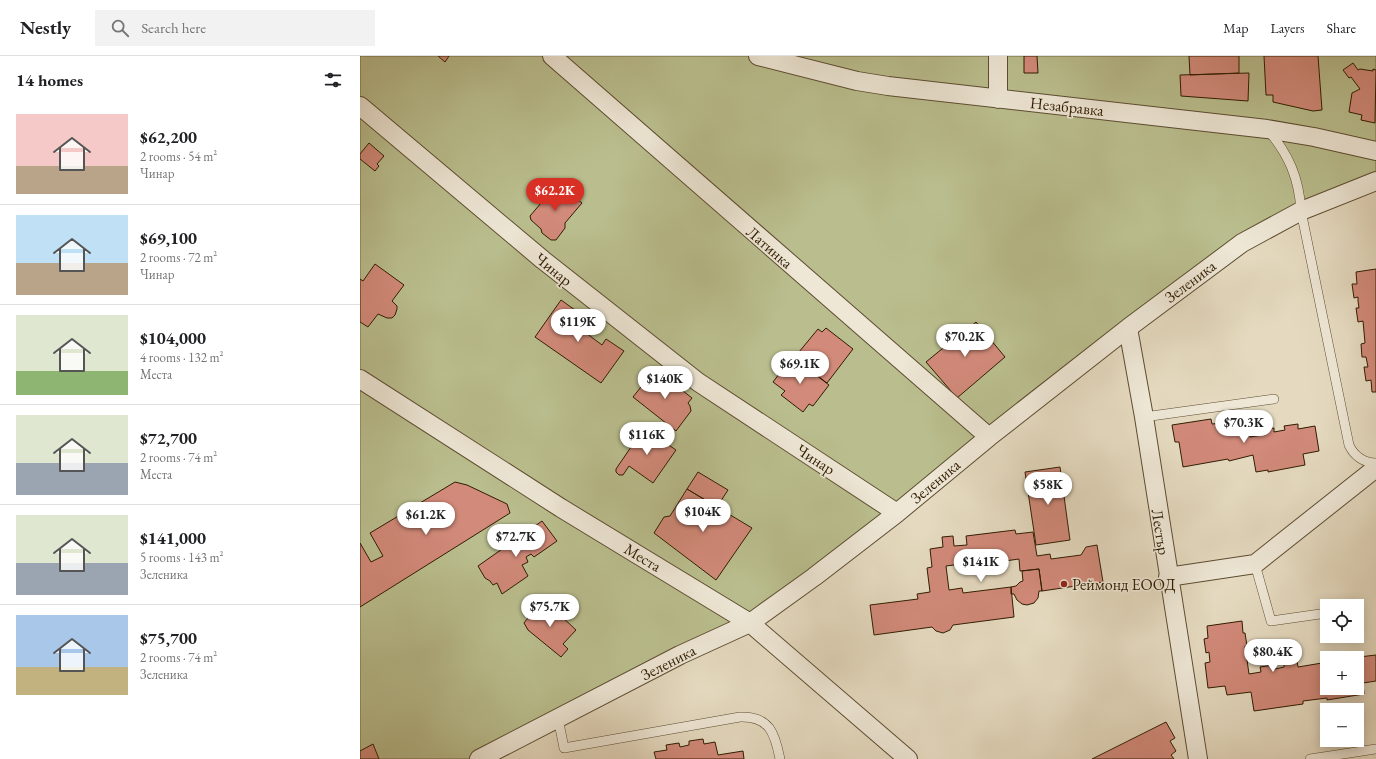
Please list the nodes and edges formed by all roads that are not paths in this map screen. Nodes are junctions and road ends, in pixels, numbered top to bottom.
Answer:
1 (552, 56) edge
2 (758, 56) edge
3 (998, 56) edge
4 (998, 99) junction
5 (360, 106) edge
6 (1267, 129) junction
7 (1376, 151) edge
8 (1376, 181) edge
9 (1301, 211) junction
10 (1128, 328) junction
11 (360, 379) edge
12 (1274, 399) dead end
13 (1144, 417) junction
14 (989, 437) junction
15 (1376, 463) edge
16 (1376, 468) edge
17 (897, 513) junction
18 (1255, 564) junction
19 (1168, 577) junction
20 (1320, 614) edge
21 (750, 623) junction
22 (558, 718) junction
23 (1376, 749) edge
24 (1341, 757) edge
25 (479, 759) edge
26 (780, 759) edge
27 (908, 759) edge
28 (1198, 759) edge
29 (1310, 759) edge

1 - 14 street, Латинка
2 - 4 street, Незабравка
3 - 4 street
4 - 6 street, Незабравка
5 - 17 street, Чинар
6 - 7 street, Незабравка
6 - 9 lane
8 - 9 street, Зеленика
9 - 10 street, Зеленика
9 - 15 lane
10 - 13 street, Лестър
10 - 14 street, Зеленика
11 - 21 street, Места
12 - 13 lane
13 - 19 street, Лестър
14 - 17 street, Зеленика
16 - 18 street
17 - 21 street, Зеленика
18 - 19 street
18 - 20 lane
19 - 28 street, Лестър
21 - 22 street, Зеленика
21 - 27 street, Места
22 - 25 street, Зеленика
22 - 26 lane
23 - 24 lane
24 - 29 lane

